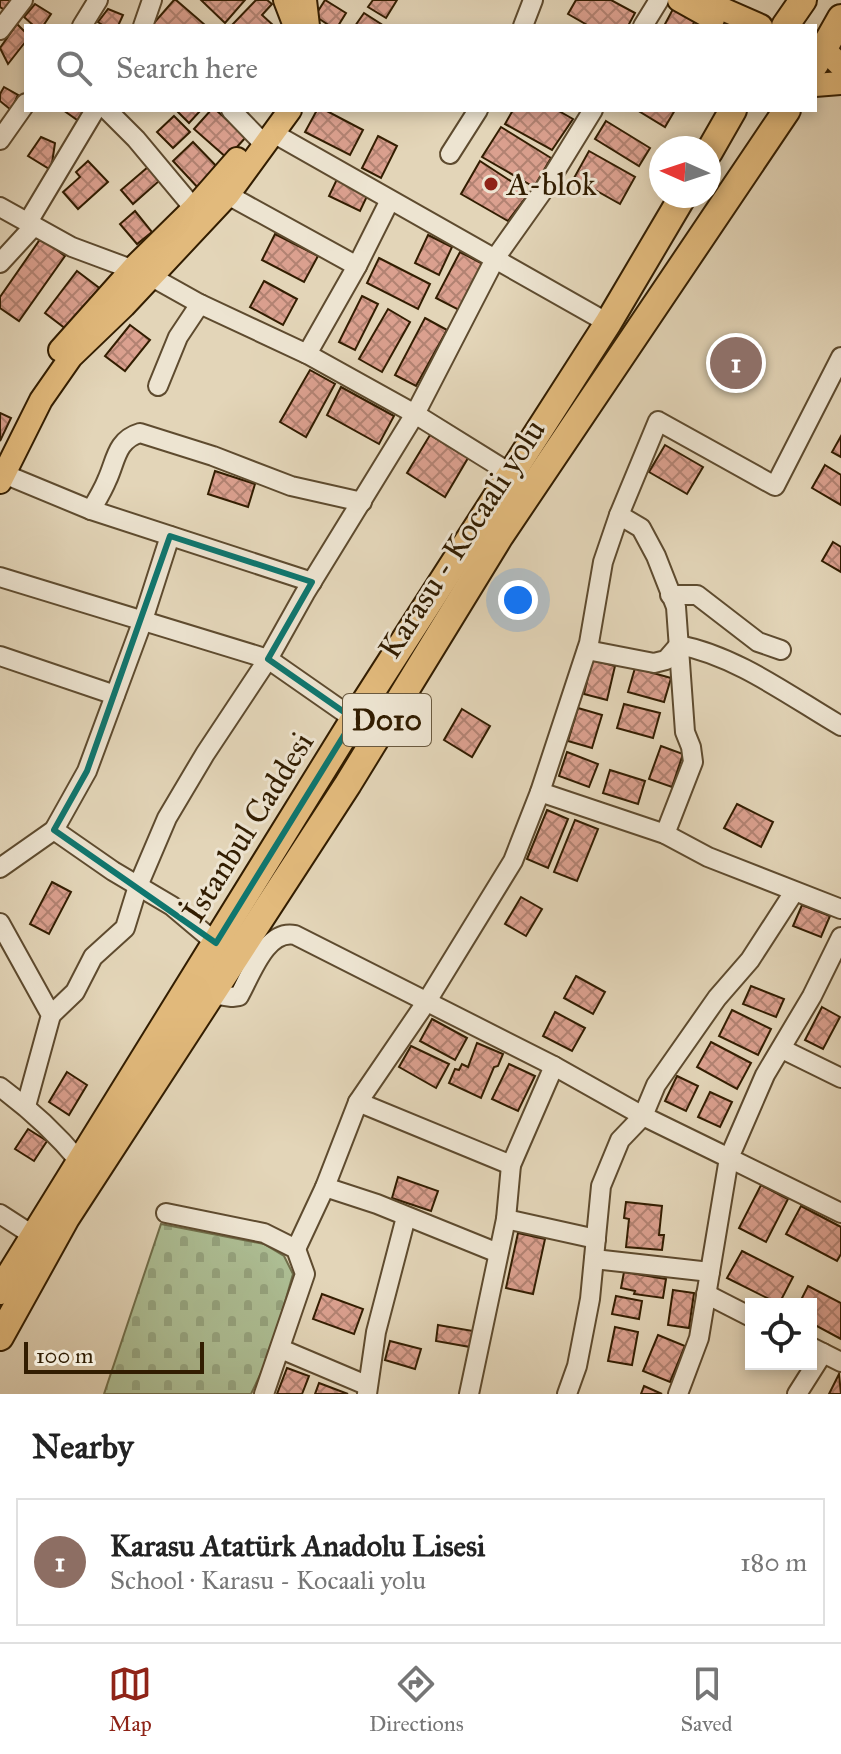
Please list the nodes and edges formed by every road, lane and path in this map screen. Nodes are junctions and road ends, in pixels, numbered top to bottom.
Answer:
1 (23, 0) edge
2 (98, 0) edge
3 (152, 0) edge
4 (285, 0) edge
5 (305, 0) edge
6 (533, 0) edge
7 (659, 0) edge
8 (679, 0) edge
9 (702, 0) edge
10 (803, 0) edge
11 (841, 18) edge
12 (83, 24) edge
13 (144, 24) edge
14 (294, 24) edge
15 (308, 24) edge
16 (524, 24) edge
17 (644, 24) edge
18 (721, 24) edge
19 (756, 24) edge
20 (786, 24) edge
21 (0, 30) edge
22 (824, 56) edge
23 (841, 83) edge
24 (817, 85) edge
25 (24, 106) edge
26 (94, 112) edge
27 (109, 112) edge
28 (233, 112) edge
29 (273, 112) edge
30 (288, 112) edge
31 (477, 112) edge
32 (592, 112) edge
33 (732, 112) edge
34 (786, 112) edge
35 (718, 136) edge
36 (265, 138) junction
37 (0, 140) edge
38 (450, 154) dead end
39 (228, 195) junction
40 (390, 200) junction
41 (0, 207) edge
42 (676, 208) edge
43 (199, 214) junction
44 (31, 224) junction
45 (496, 257) junction
46 (0, 263) edge
47 (357, 266) junction
48 (141, 273) junction
49 (200, 304) junction
50 (608, 323) junction
51 (307, 354) junction
52 (841, 357) edge
53 (158, 386) dead end
54 (415, 414) junction
55 (1, 470) edge
56 (510, 473) junction
57 (362, 502) junction
58 (91, 510) junction
59 (619, 515) junction
60 (170, 536) junction
61 (0, 577) edge
62 (312, 582) junction
63 (670, 595) junction
64 (143, 620) junction
65 (679, 645) junction
66 (587, 650) junction
67 (781, 650) dead end
68 (0, 656) edge
69 (268, 659) junction
70 (115, 695) junction
71 (354, 719) junction
72 (841, 726) edge
73 (540, 792) junction
74 (54, 830) junction
75 (665, 834) junction
76 (0, 868) edge
77 (138, 886) junction
78 (794, 892) junction
79 (841, 909) edge
80 (0, 923) edge
81 (841, 937) edge
82 (216, 943) junction
83 (212, 994) junction
84 (427, 1001) junction
85 (51, 1015) junction
86 (782, 1049) junction
87 (554, 1066) junction
88 (841, 1078) edge
89 (0, 1087) edge
90 (358, 1102) junction
91 (26, 1106) junction
92 (643, 1116) junction
93 (729, 1158) junction
94 (80, 1162) junction
95 (511, 1165) junction
96 (325, 1187) junction
97 (166, 1213) dead end
98 (841, 1213) edge
99 (0, 1214) edge
100 (406, 1217) junction
101 (506, 1219) junction
102 (34, 1236) junction
103 (596, 1239) junction
104 (296, 1249) junction
105 (498, 1253) junction
106 (594, 1259) junction
107 (710, 1272) junction
108 (0, 1291) edge
109 (706, 1294) junction
110 (745, 1314) edge
111 (0, 1337) edge
112 (281, 1349) junction
113 (817, 1350) edge
114 (841, 1362) edge
115 (808, 1370) edge
116 (366, 1389) edge
117 (264, 1394) edge
118 (469, 1394) edge
119 (567, 1394) edge
120 (678, 1394) edge
121 (797, 1394) edge

1 - 21 street
2 - 12 street
3 - 13 street
4 - 14 main road
5 - 15 main road
6 - 16 street
7 - 17 street
8 - 18 main road
9 - 19 main road
10 - 20 highway
11 - 22 highway
23 - 24 main road
25 - 37 street
26 - 44 street
27 - 43 street
28 - 36 street
29 - 36 main road
30 - 36 main road
31 - 38 street
32 - 45 street
33 - 35 highway
34 - 83 highway, Karasu - Kocaali yolu / D010
36 - 39 main road
36 - 40 street
36 - 43 main road
39 - 43 main road
39 - 47 street
40 - 45 street
40 - 47 street
41 - 44 street
42 - 50 highway, İstanbul Caddesi / D010
43 - 48 main road
44 - 46 street
44 - 48 street
45 - 50 street
45 - 54 street
47 - 51 street
48 - 49 street
48 - 55 main road
49 - 51 street
49 - 53 street
50 - 56 highway, İstanbul Caddesi / D010
51 - 54 street
52 - 59 street
54 - 56 street
54 - 57 street
55 - 58 street
56 - 71 highway, İstanbul Caddesi / D010
57 - 58 street
57 - 62 street
58 - 60 street
59 - 63 street
59 - 66 street
60 - 62 street
60 - 64 street
61 - 64 street
62 - 69 street
63 - 65 street
63 - 67 street
64 - 69 street
64 - 70 street
65 - 66 street
65 - 72 street
65 - 75 street
66 - 73 street
68 - 70 street
69 - 71 street
69 - 77 street
70 - 74 street
71 - 82 highway, İstanbul Caddesi / D010
73 - 75 street
73 - 84 street
74 - 76 street
74 - 77 street
75 - 78 street
77 - 82 street
77 - 85 street
78 - 79 street
78 - 92 street
80 - 85 street
81 - 86 street
82 - 94 highway, İstanbul Caddesi / D010
83 - 84 street
83 - 111 highway, Karasu - Kocaali yolu / D010
84 - 87 street
84 - 90 street
85 - 91 street
86 - 88 street
86 - 93 street
87 - 92 street
87 - 95 street
89 - 91 street
90 - 95 street
90 - 96 street
91 - 94 street
92 - 93 street
92 - 103 street
93 - 98 street
93 - 107 street
94 - 102 highway, İstanbul Caddesi / D010
95 - 101 street
96 - 100 street
96 - 104 street
97 - 104 street
99 - 102 street
100 - 105 street
100 - 116 street
101 - 103 street
101 - 105 street
102 - 108 highway, İstanbul Caddesi / D010
103 - 106 street
104 - 112 street
105 - 118 street
106 - 107 street
106 - 119 street
107 - 109 street
109 - 110 street
109 - 120 street
112 - 116 street
112 - 117 street
113 - 114 street
115 - 121 street

